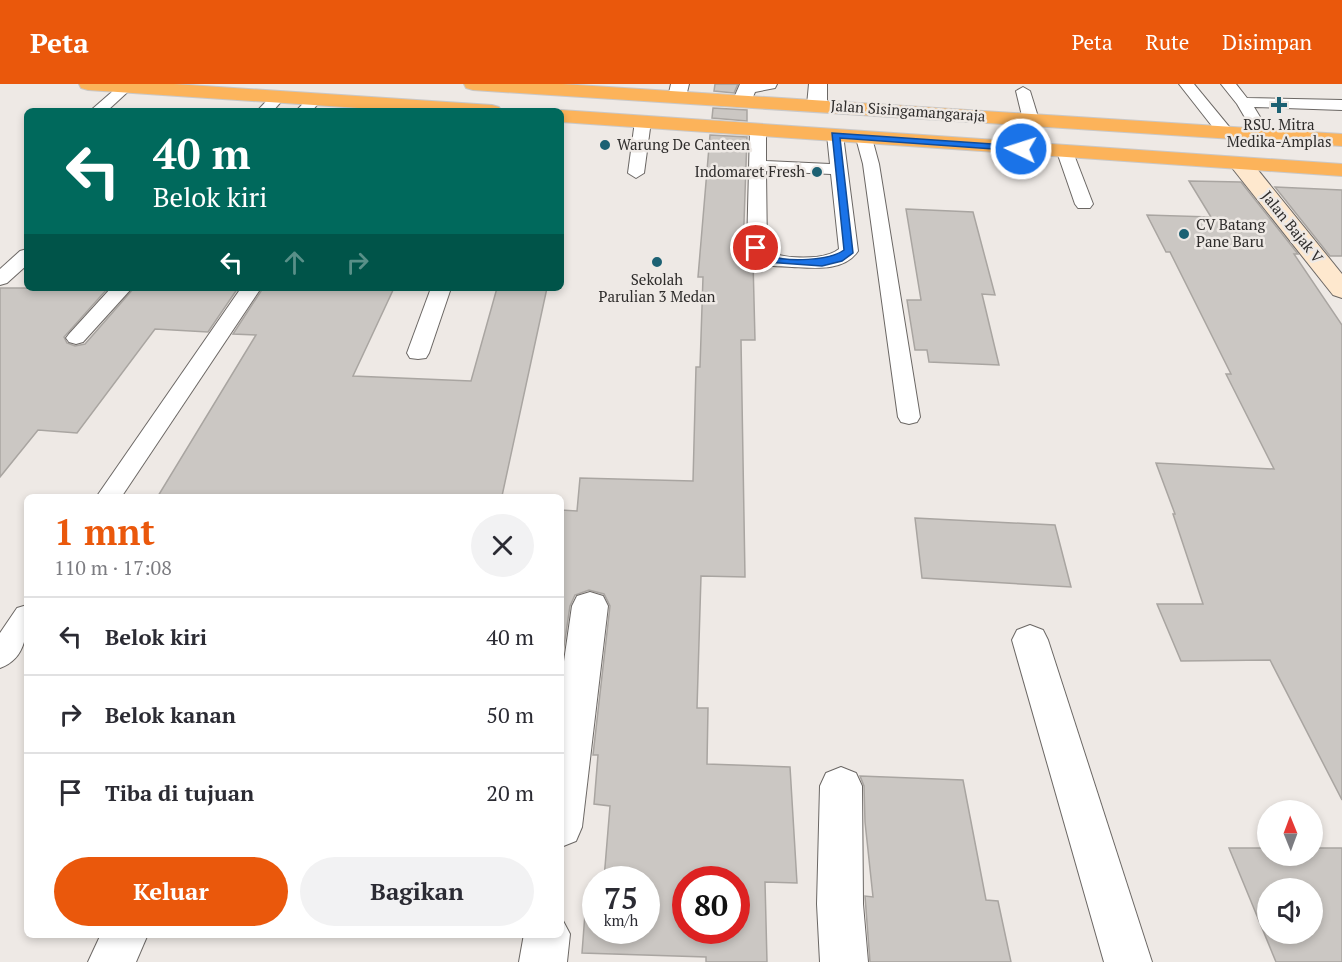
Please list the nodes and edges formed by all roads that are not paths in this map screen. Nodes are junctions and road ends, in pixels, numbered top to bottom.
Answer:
1 (88, 84) edge
2 (473, 84) edge
3 (768, 84) edge
4 (818, 84) edge
5 (1186, 84) edge
6 (1228, 84) edge
7 (495, 85) edge
8 (126, 87) junction
9 (561, 87) edge
10 (644, 89) edge
11 (679, 90) edge
12 (1023, 91) dead end
13 (279, 96) junction
14 (743, 100) junction
15 (1243, 102) junction
16 (309, 105) edge
17 (817, 105) junction
18 (1342, 105) edge
19 (373, 107) edge
20 (102, 108) edge
21 (268, 108) edge
22 (403, 108) edge
23 (564, 116) edge
24 (1031, 120) junction
25 (643, 121) junction
26 (758, 129) junction
27 (1225, 132) junction
28 (835, 135) junction
29 (1263, 135) junction
30 (864, 138) junction
31 (1342, 140) edge
32 (1065, 152) junction
33 (1241, 164) junction
34 (757, 166) junction
35 (839, 169) junction
36 (1342, 170) edge
37 (636, 174) dead end
38 (1084, 204) dead end
39 (24, 258) edge
40 (0, 279) edge
41 (1342, 290) edge
42 (119, 291) edge
43 (249, 291) edge
44 (440, 291) edge
45 (76, 338) dead end
46 (418, 353) dead end
47 (909, 417) dead end
48 (110, 494) edge
49 (590, 606) dead end
50 (24, 620) edge
51 (1030, 640) dead end
52 (0, 656) edge
53 (841, 786) dead end
54 (564, 804) edge
55 (123, 938) edge
56 (546, 938) edge
57 (112, 962) edge
58 (543, 962) edge
59 (844, 962) edge
60 (1128, 962) edge

1 - 8 highway
2 - 7 highway, Jalan Sisingamangaraja
3 - 14 street
4 - 17 street
5 - 27 lane
6 - 15 lane
7 - 9 highway, Jalan Sisingamangaraja
8 - 13 highway
8 - 20 lane
9 - 10 highway, Jalan Sisingamangaraja
10 - 11 highway, Jalan Sisingamangaraja
11 - 14 highway, Jalan Sisingamangaraja
12 - 24 lane
13 - 16 highway
13 - 21 lane
14 - 17 highway, Jalan Sisingamangaraja
15 - 18 lane
15 - 29 lane
16 - 19 highway
17 - 24 highway, Jalan Sisingamangaraja
19 - 22 highway
23 - 25 highway, Jalan Sisingamangaraja
24 - 27 highway, Jalan Sisingamangaraja
25 - 26 highway, Jalan Sisingamangaraja
25 - 37 lane
26 - 28 highway, Jalan Sisingamangaraja
26 - 34 lane
27 - 29 highway, Jalan Sisingamangaraja
28 - 30 highway, Jalan Sisingamangaraja
28 - 35 lane
29 - 31 highway, Jalan Sisingamangaraja
30 - 32 highway, Jalan Sisingamangaraja
30 - 47 lane
32 - 33 highway, Jalan Sisingamangaraja
32 - 38 lane
33 - 36 highway, Jalan Sisingamangaraja
33 - 41 street, Jalan Bajak V
34 - 35 lane
34 - 35 lane
39 - 40 lane
42 - 45 lane
43 - 48 lane
44 - 46 lane
49 - 54 street
50 - 52 lane
51 - 60 street
53 - 59 street
55 - 57 street
56 - 58 street

